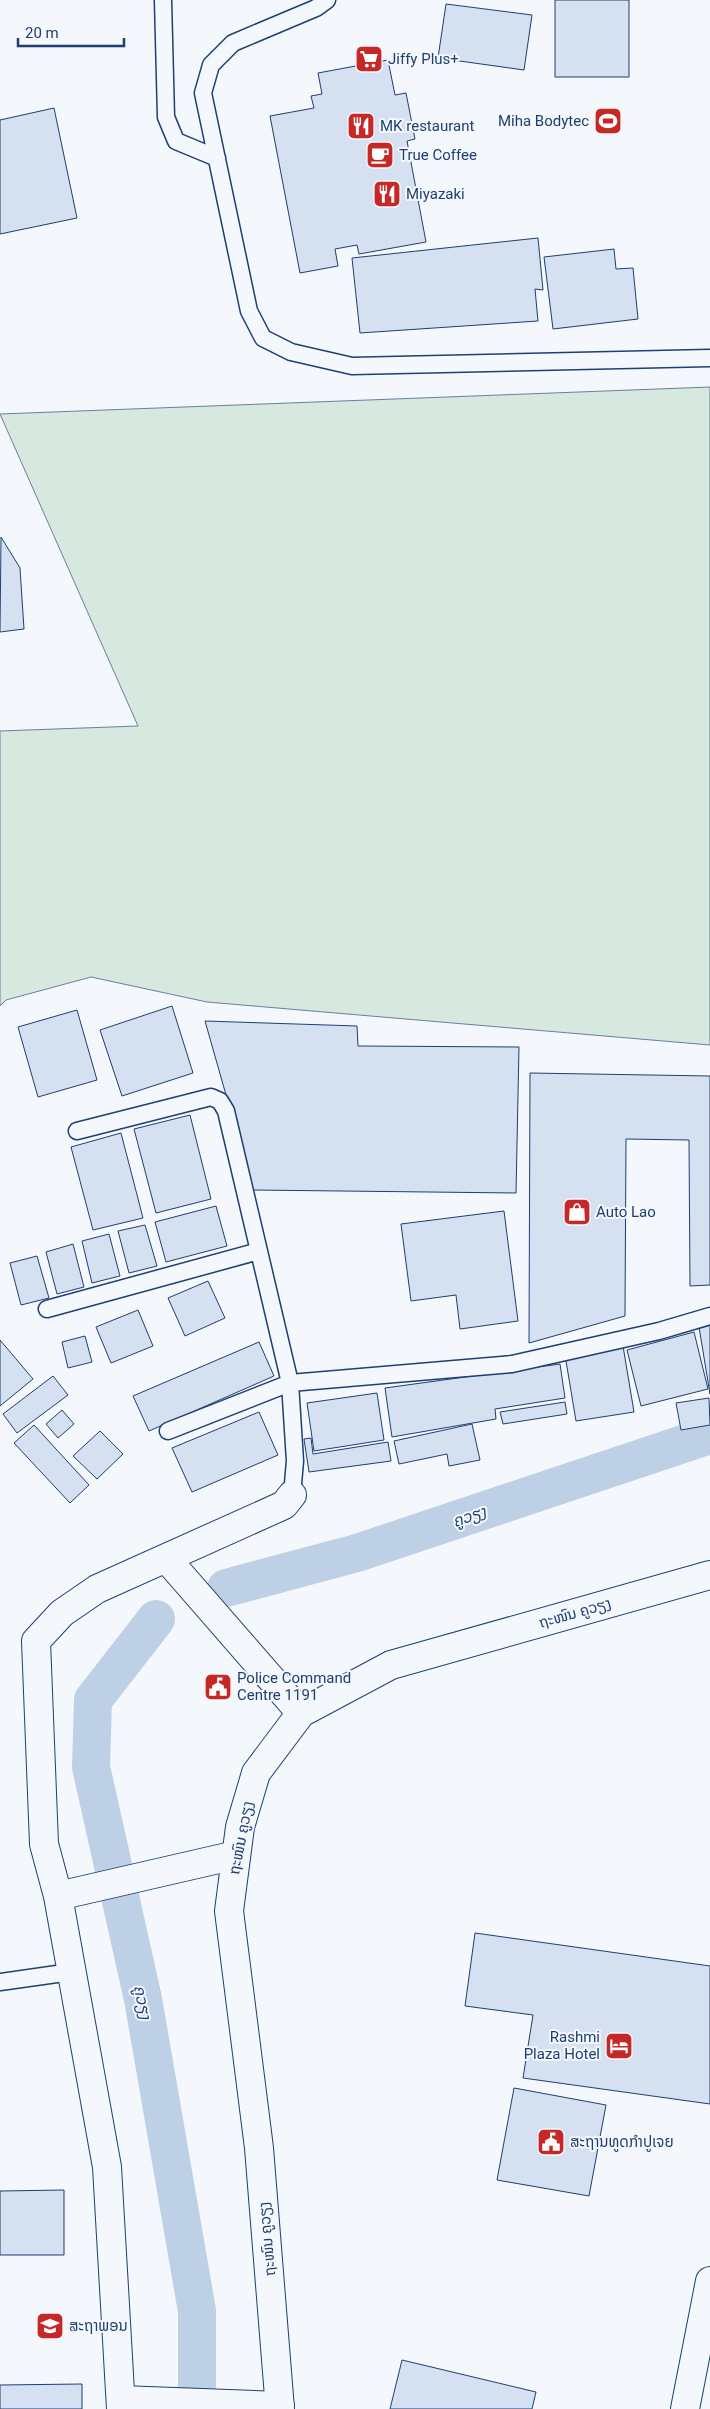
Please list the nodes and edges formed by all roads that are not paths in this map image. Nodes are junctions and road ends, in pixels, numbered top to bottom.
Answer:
1 (163, 0) edge
2 (327, 0) edge
3 (216, 158) junction
4 (710, 358) edge
5 (77, 1131) dead end
6 (259, 1250) junction
7 (47, 1309) dead end
8 (710, 1316) edge
9 (290, 1383) junction
10 (168, 1431) dead end
11 (292, 1495) joint
12 (166, 1558) junction
13 (710, 1575) edge
14 (301, 1713) junction
15 (236, 1855) junction
16 (58, 1896) junction
17 (71, 1972) junction
18 (0, 1982) edge
19 (710, 2281) edge
20 (126, 2403) edge
21 (280, 2407) edge
22 (684, 2409) edge

1 - 3 lane
2 - 3 lane
3 - 4 lane
5 - 6 lane
6 - 7 lane
6 - 9 lane
8 - 9 lane
9 - 10 lane
9 - 11 lane
11 - 12 street
12 - 14 street
12 - 16 street
13 - 14 street, ຖະໜົນ ຄູວຽງ
14 - 15 street, ຖະໜົນ ຄູວຽງ
15 - 16 street
15 - 21 street, ຖະໜົນ ຄູວຽງ
16 - 17 street
17 - 18 lane
17 - 20 street
19 - 22 street
20 - 21 street

